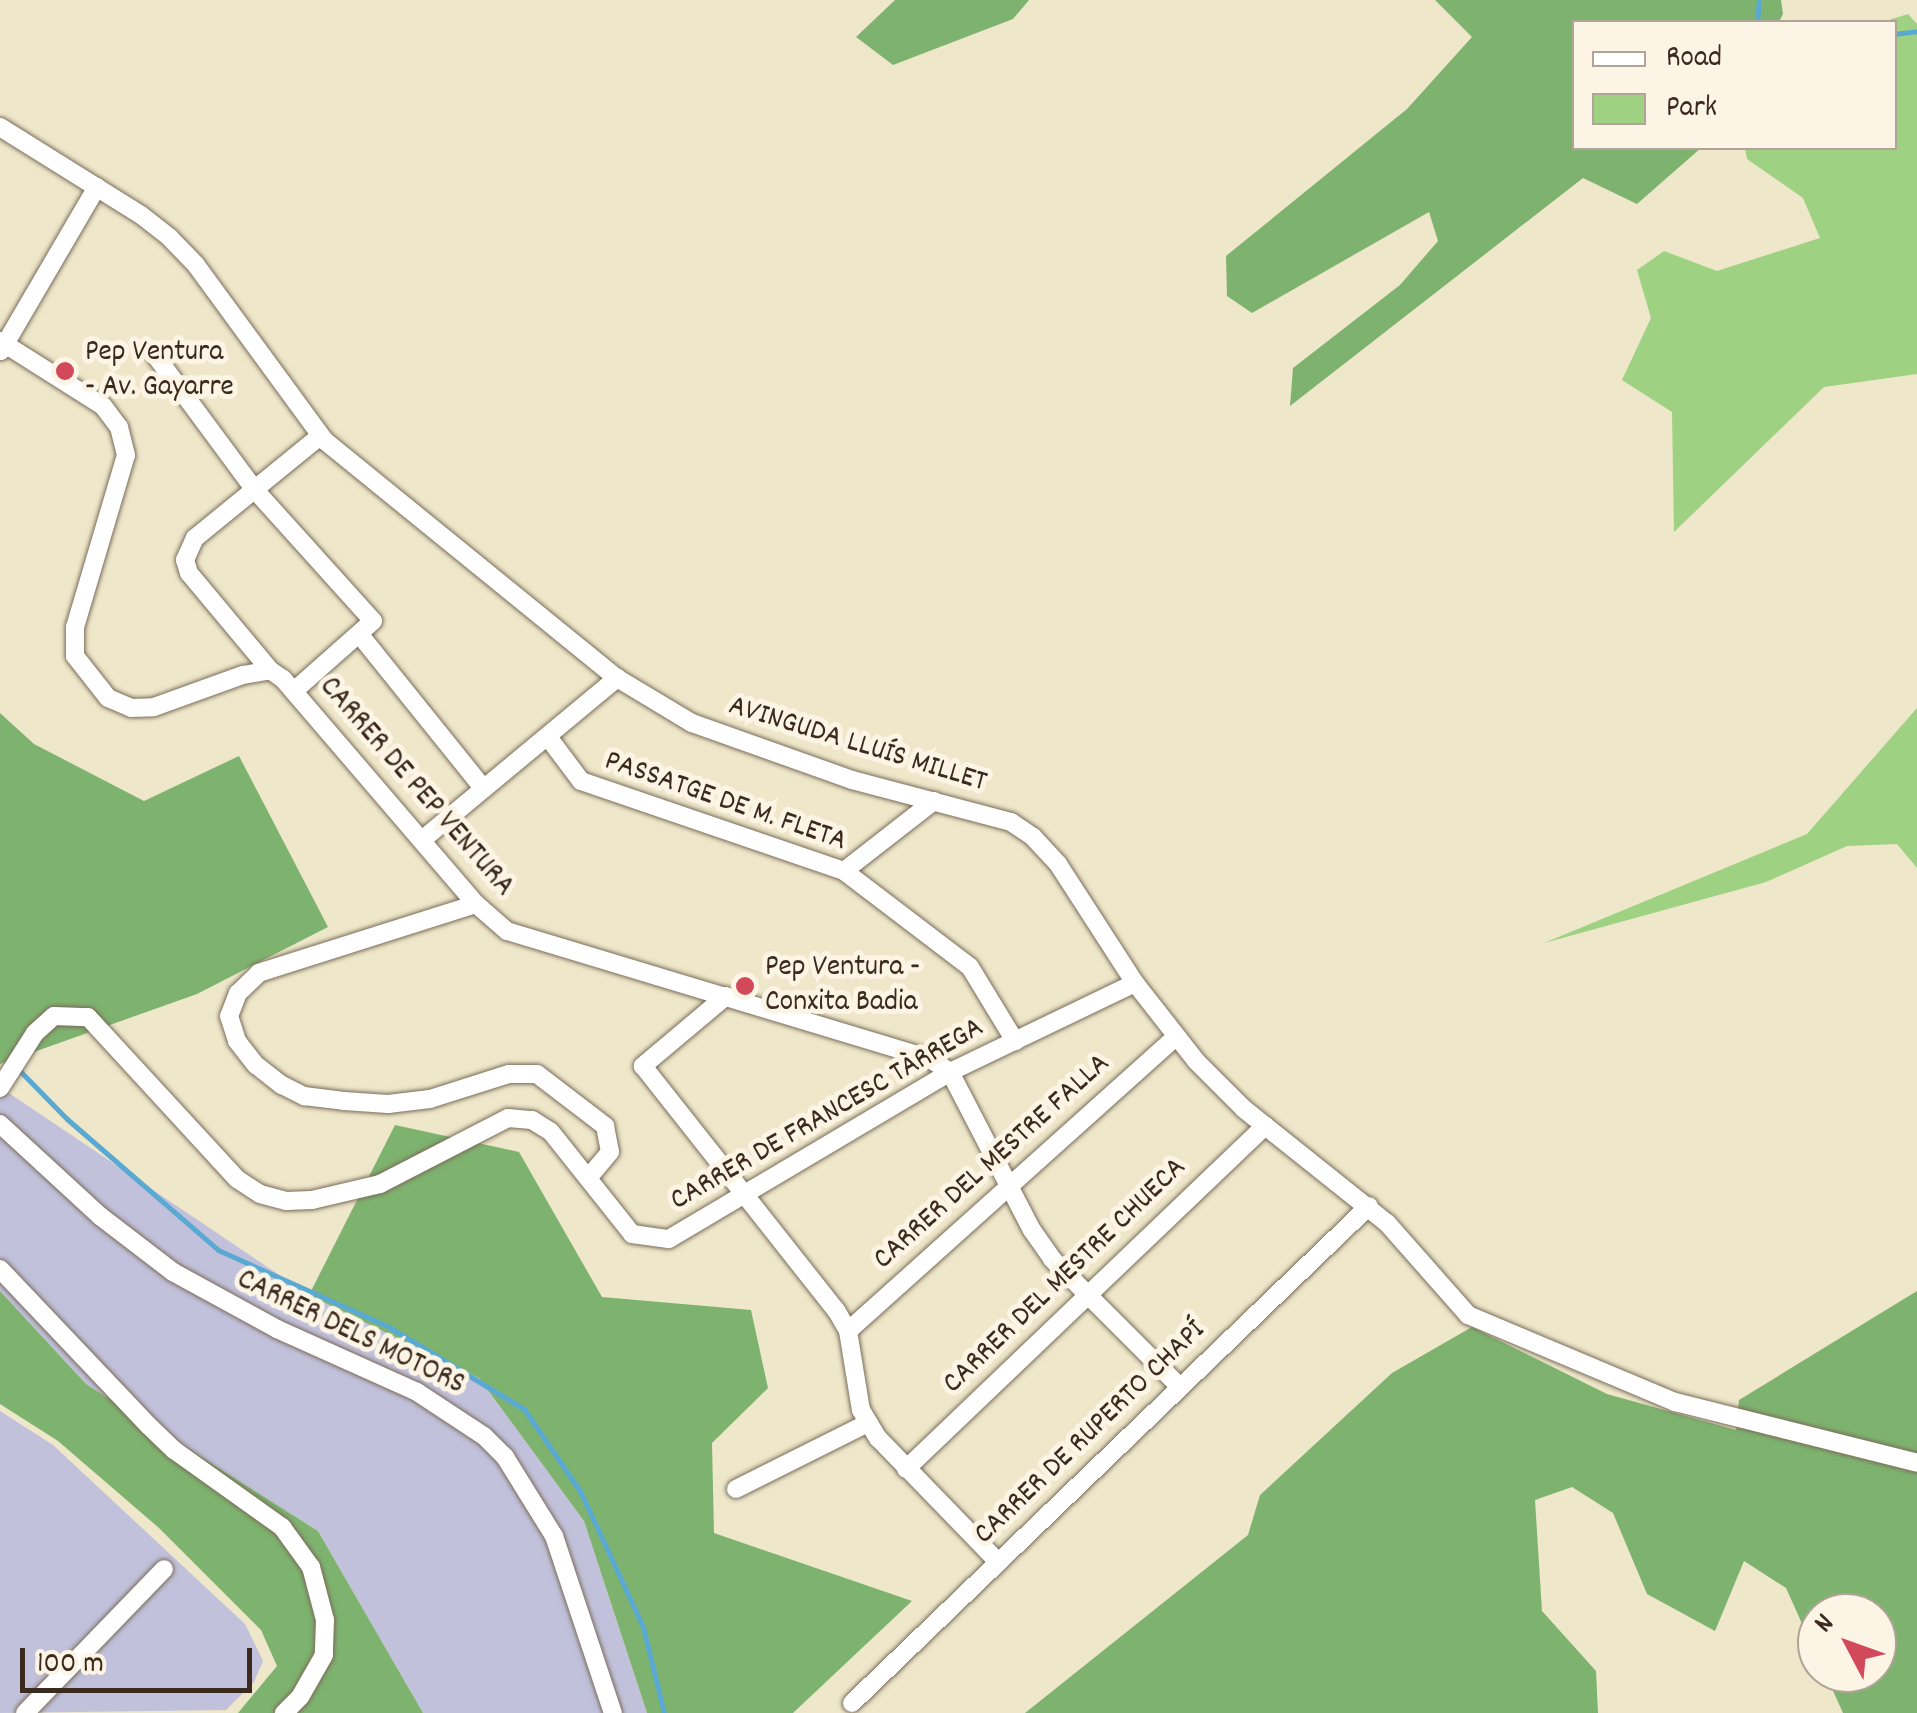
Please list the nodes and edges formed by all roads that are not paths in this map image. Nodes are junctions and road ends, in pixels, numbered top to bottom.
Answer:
1 (0, 127) edge
2 (97, 187) junction
3 (2, 346) edge
4 (155, 355) dead end
5 (320, 436) junction
6 (255, 490) junction
7 (360, 635) junction
8 (270, 670) junction
9 (617, 678) junction
10 (294, 691) junction
11 (548, 737) junction
12 (483, 788) junction
13 (934, 801) junction
14 (422, 840) junction
15 (844, 872) junction
16 (476, 904) junction
17 (1135, 983) junction
18 (726, 996) junction
19 (1176, 1037) junction
20 (1015, 1041) junction
21 (950, 1072) junction
22 (0, 1088) edge
23 (0, 1124) edge
24 (1265, 1126) junction
25 (588, 1178) junction
26 (1010, 1183) junction
27 (742, 1193) junction
28 (1369, 1206) junction
29 (0, 1269) edge
30 (1086, 1296) junction
31 (848, 1331) junction
32 (1179, 1386) junction
33 (868, 1423) junction
34 (1917, 1463) edge
35 (906, 1468) junction
36 (736, 1489) dead end
37 (998, 1562) junction
38 (164, 1569) dead end
39 (852, 1703) dead end
40 (25, 1713) edge
41 (284, 1713) edge
42 (613, 1713) edge

1 - 2 street, AVINGUDA LLUÍS MILLET
2 - 3 street
2 - 5 street, AVINGUDA LLUÍS MILLET
3 - 8 street
4 - 6 street
5 - 6 street
5 - 9 street, AVINGUDA LLUÍS MILLET
6 - 7 street
6 - 8 street, CARRER DE PEP VENTURA
7 - 10 street
7 - 12 street
8 - 10 street, CARRER DE PEP VENTURA
9 - 11 street
9 - 13 street, AVINGUDA LLUÍS MILLET
10 - 14 street, CARRER DE PEP VENTURA
11 - 12 street
11 - 15 street, PASSATGE DE M. FLETA
12 - 14 street
13 - 15 street
13 - 17 street, AVINGUDA LLUÍS MILLET
14 - 16 street, CARRER DE PEP VENTURA
15 - 20 street, PASSATGE DE M. FLETA
16 - 18 street, CARRER DE PEP VENTURA
16 - 25 street
17 - 19 street, AVINGUDA LLUÍS MILLET
17 - 20 street, CARRER DE FRANCESC TÀRREGA
18 - 21 street, CARRER DE PEP VENTURA
18 - 27 street
19 - 24 street, AVINGUDA LLUÍS MILLET
19 - 26 street, CARRER DEL MESTRE FALLA
20 - 21 street, CARRER DE FRANCESC TÀRREGA
21 - 26 street
21 - 27 street, CARRER DE FRANCESC TÀRREGA
22 - 25 street, CARRER DE FRANCESC TÀRREGA
23 - 42 street, CARRER DELS MOTORS
24 - 28 street, AVINGUDA LLUÍS MILLET
24 - 30 street, CARRER DEL MESTRE CHUECA
25 - 27 street, CARRER DE FRANCESC TÀRREGA
26 - 30 street
26 - 31 street, CARRER DEL MESTRE FALLA
27 - 31 street
28 - 32 street, CARRER DE RUPERTO CHAPÍ
28 - 34 street, AVINGUDA LLUÍS MILLET
29 - 41 street
30 - 32 street
30 - 35 street, CARRER DEL MESTRE CHUECA
31 - 33 street
32 - 37 street, CARRER DE RUPERTO CHAPÍ
33 - 35 street
33 - 36 street
35 - 37 street
37 - 39 street, CARRER DE RUPERTO CHAPÍ
38 - 40 street

